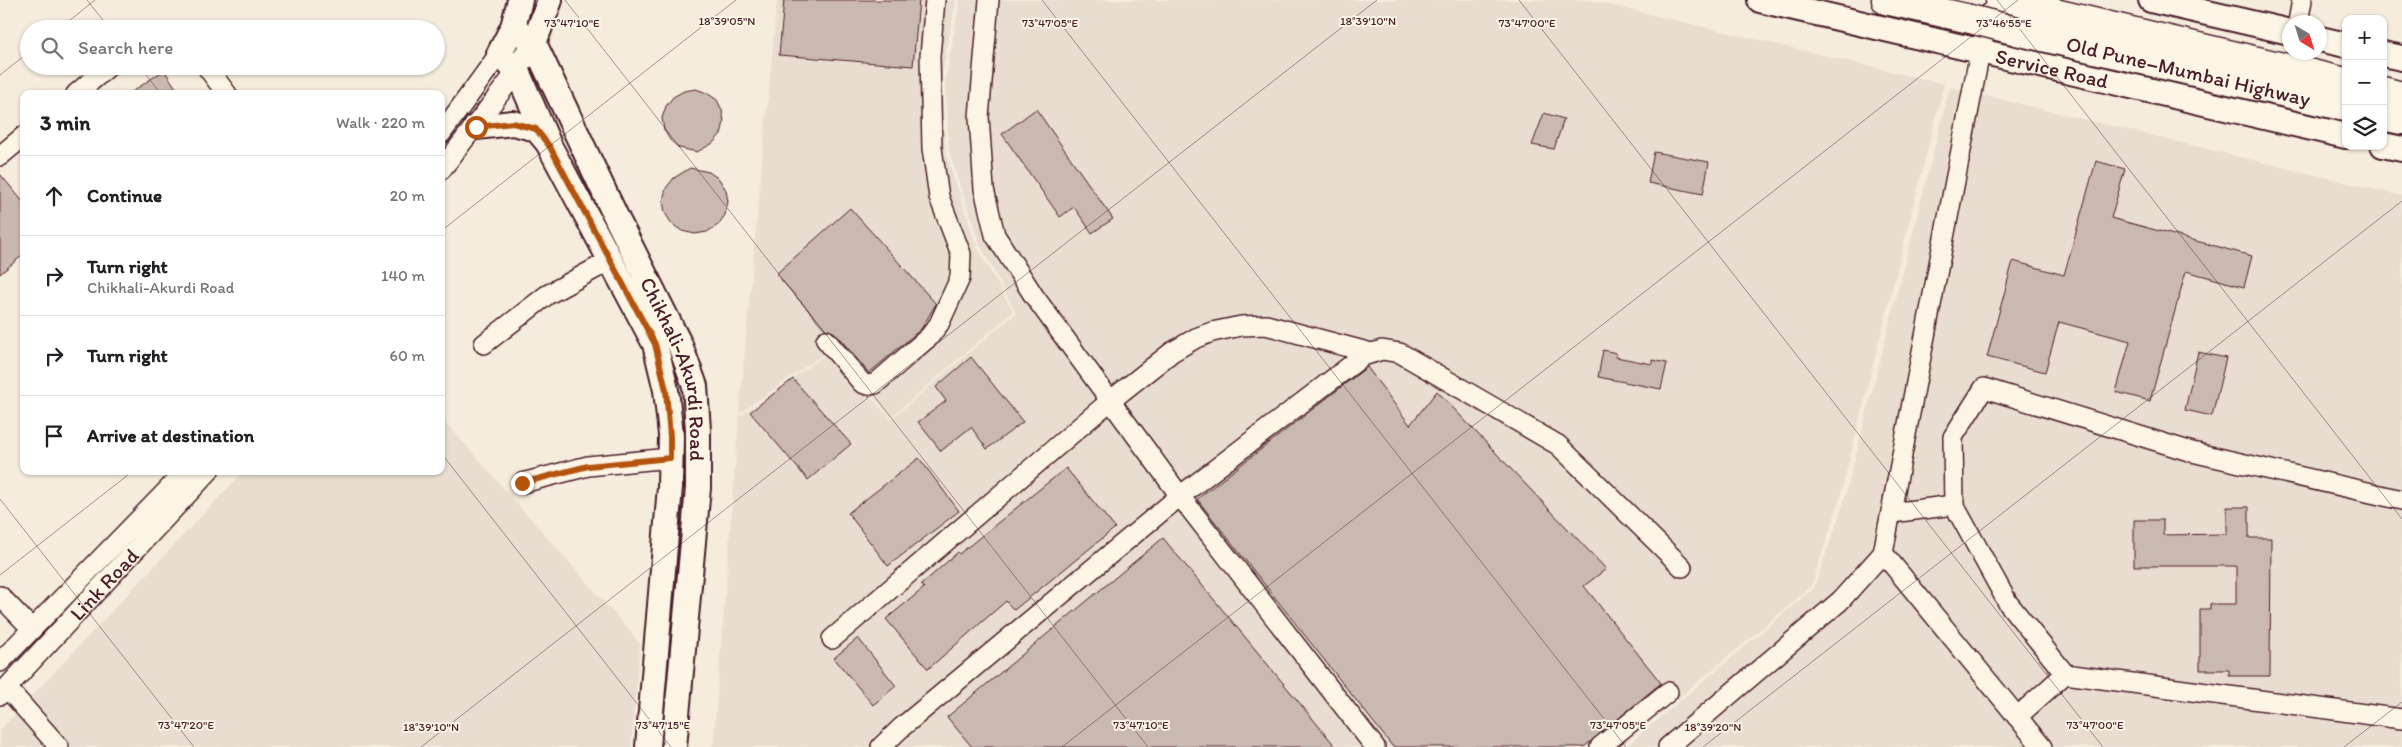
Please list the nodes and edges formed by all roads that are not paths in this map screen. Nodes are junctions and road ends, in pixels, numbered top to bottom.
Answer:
1 (520, 0) edge
2 (550, 0) edge
3 (935, 0) edge
4 (989, 0) edge
5 (1760, 0) edge
6 (1886, 0) edge
7 (1994, 0) edge
8 (2151, 0) edge
9 (2302, 0) edge
10 (2013, 12) edge
11 (2299, 15) edge
12 (513, 27) junction
13 (2282, 30) edge
14 (2327, 41) edge
15 (534, 44) junction
16 (2342, 44) edge
17 (1980, 52) junction
18 (499, 54) junction
19 (2387, 55) edge
20 (2402, 58) edge
21 (517, 71) junction
22 (98, 75) edge
23 (213, 75) edge
24 (2342, 81) edge
25 (81, 90) edge
26 (224, 90) edge
27 (2387, 93) edge
28 (2402, 96) edge
29 (2342, 106) edge
30 (2387, 117) edge
31 (2402, 120) edge
32 (476, 127) junction
33 (445, 128) edge
34 (2342, 135) edge
35 (20, 139) edge
36 (2387, 146) edge
37 (550, 147) junction
38 (2402, 149) edge
39 (0, 156) edge
40 (445, 165) edge
41 (611, 260) junction
42 (826, 340) dead end
43 (484, 344) dead end
44 (1371, 353) junction
45 (1110, 401) junction
46 (670, 458) junction
47 (182, 475) edge
48 (205, 475) edge
49 (522, 483) dead end
50 (1180, 496) junction
51 (2402, 500) edge
52 (1954, 505) junction
53 (1891, 513) junction
54 (1883, 553) junction
55 (1682, 567) dead end
56 (0, 596) edge
57 (32, 629) junction
58 (832, 639) dead end
59 (8, 643) edge
60 (37, 655) junction
61 (0, 662) edge
62 (2065, 674) junction
63 (4, 692) edge
64 (1668, 692) dead end
65 (2017, 717) junction
66 (2402, 719) edge
67 (59, 747) edge
68 (648, 747) edge
69 (674, 747) edge
70 (881, 747) edge
71 (1375, 747) edge
72 (1600, 747) edge
73 (1668, 747) edge
74 (2042, 747) edge

1 - 12 main road
2 - 15 main road
3 - 42 street
4 - 45 street
5 - 17 main road, Service Road
6 - 10 highway, Old Pune–Mumbai Highway, bridge
7 - 17 street
8 - 13 main road
9 - 11 street
10 - 24 highway, Old Pune–Mumbai Highway
10 - 29 highway, Old Pune–Mumbai Highway
12 - 15 main road, Chikhali-Akurdi Road
12 - 18 main road
14 - 16 main road
15 - 21 main road
15 - 69 main road, Chikhali-Akurdi Road
17 - 34 main road, Service Road
17 - 53 street
18 - 21 main road, Chikhali-Akurdi Road
18 - 33 street
19 - 20 main road
21 - 32 street
21 - 37 main road, Chikhali-Akurdi Road
22 - 25 street
23 - 26 street
27 - 28 highway
30 - 31 highway
32 - 37 main road
32 - 40 street
35 - 39 street
36 - 38 main road
37 - 41 main road, Chikhali-Akurdi Road
41 - 43 street
41 - 46 main road, Chikhali-Akurdi Road
44 - 45 street
44 - 50 street
44 - 55 street
45 - 50 street
45 - 58 street
46 - 49 street
46 - 68 main road, Chikhali-Akurdi Road
47 - 57 street, Link Road
48 - 60 street, Link Road
50 - 70 street
50 - 71 street
51 - 52 street
52 - 53 street
52 - 62 street
53 - 54 street
54 - 65 street
54 - 73 street
56 - 57 street
57 - 59 street, Link Road
59 - 60 street
59 - 61 street, Link Road
60 - 63 street, Link Road
62 - 65 street
62 - 66 street
63 - 67 street
64 - 72 street
65 - 74 street

